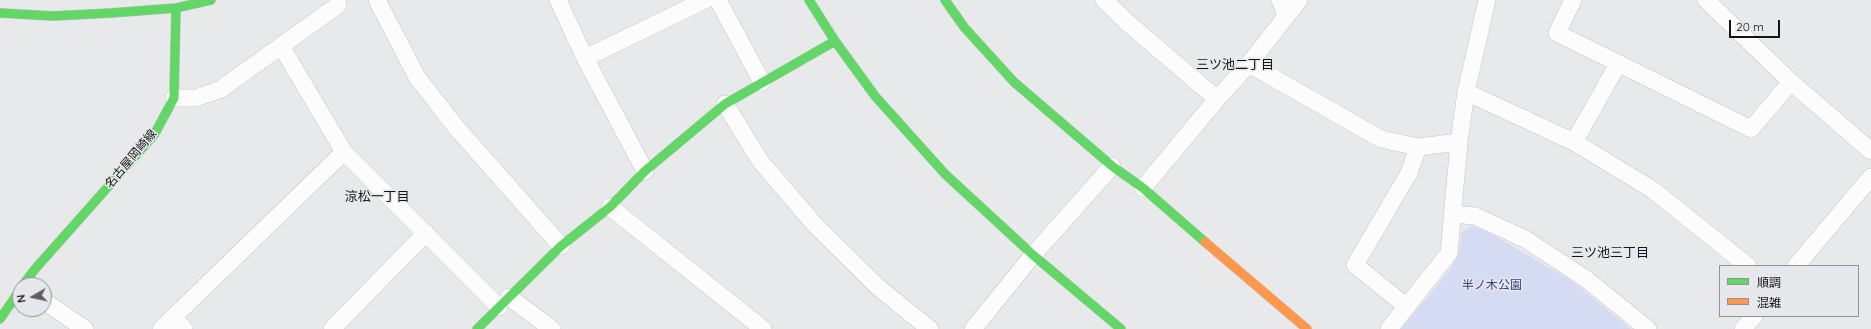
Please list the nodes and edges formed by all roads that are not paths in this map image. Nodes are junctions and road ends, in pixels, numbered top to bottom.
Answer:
1 (211, 0) edge
2 (377, 0) edge
3 (558, 0) edge
4 (705, 0) edge
5 (718, 0) edge
6 (809, 0) edge
7 (945, 0) edge
8 (1104, 0) edge
9 (1280, 0) edge
10 (1299, 0) edge
11 (1573, 0) edge
12 (1706, 0) edge
13 (1482, 1) edge
14 (176, 4) edge
15 (338, 5) dead end
16 (0, 13) edge
17 (1286, 16) junction
18 (835, 41) junction
19 (281, 46) junction
20 (585, 58) junction
21 (1249, 64) junction
22 (1618, 64) junction
23 (762, 82) junction
24 (1791, 82) junction
25 (1466, 92) junction
26 (174, 98) junction
27 (1217, 99) junction
28 (725, 104) junction
29 (1458, 142) junction
30 (1574, 142) junction
31 (1418, 147) junction
32 (1871, 151) edge
33 (344, 152) junction
34 (1112, 166) junction
35 (645, 171) junction
36 (1871, 177) edge
37 (1142, 188) junction
38 (610, 207) junction
39 (1452, 214) junction
40 (426, 233) junction
41 (561, 246) junction
42 (1033, 255) junction
43 (1747, 265) edge
44 (1797, 265) edge
45 (29, 277) edge
46 (12, 302) edge
47 (504, 302) junction
48 (52, 306) edge
49 (1407, 307) junction
50 (1753, 317) edge
51 (0, 319) edge
52 (173, 325) edge
53 (85, 329) edge
54 (332, 329) edge
55 (477, 329) edge
56 (552, 329) edge
57 (763, 329) edge
58 (930, 329) edge
59 (973, 329) edge
60 (1121, 329) edge
61 (1307, 329) edge
62 (1389, 329) edge
63 (1648, 329) edge
64 (1743, 329) edge

1 - 14 street
2 - 41 street
3 - 20 street
4 - 20 street
5 - 23 street
6 - 18 street
7 - 34 street
8 - 27 street
9 - 17 street
10 - 17 street
11 - 22 street
12 - 24 street
13 - 25 street
14 - 16 street
14 - 26 street, 名古屋岡崎線
15 - 19 street
17 - 21 street
18 - 23 street
18 - 42 street
19 - 26 street
19 - 33 street
20 - 35 street
21 - 27 street
21 - 31 street
22 - 24 street
22 - 30 street
23 - 28 street
24 - 32 street
25 - 29 street
25 - 30 street
26 - 45 street, 名古屋岡崎線
27 - 37 street
28 - 35 street
28 - 58 street
29 - 31 street
29 - 39 street
30 - 43 street
31 - 49 street
33 - 40 street
33 - 52 street
34 - 37 street
34 - 42 street
35 - 38 street
36 - 44 street
37 - 61 street
38 - 41 street
38 - 57 street
39 - 49 street
39 - 63 street
40 - 47 street
40 - 54 street
41 - 47 street
42 - 59 street
42 - 60 street
46 - 51 street
47 - 55 street
47 - 56 street
48 - 53 street
49 - 62 street
50 - 64 street

